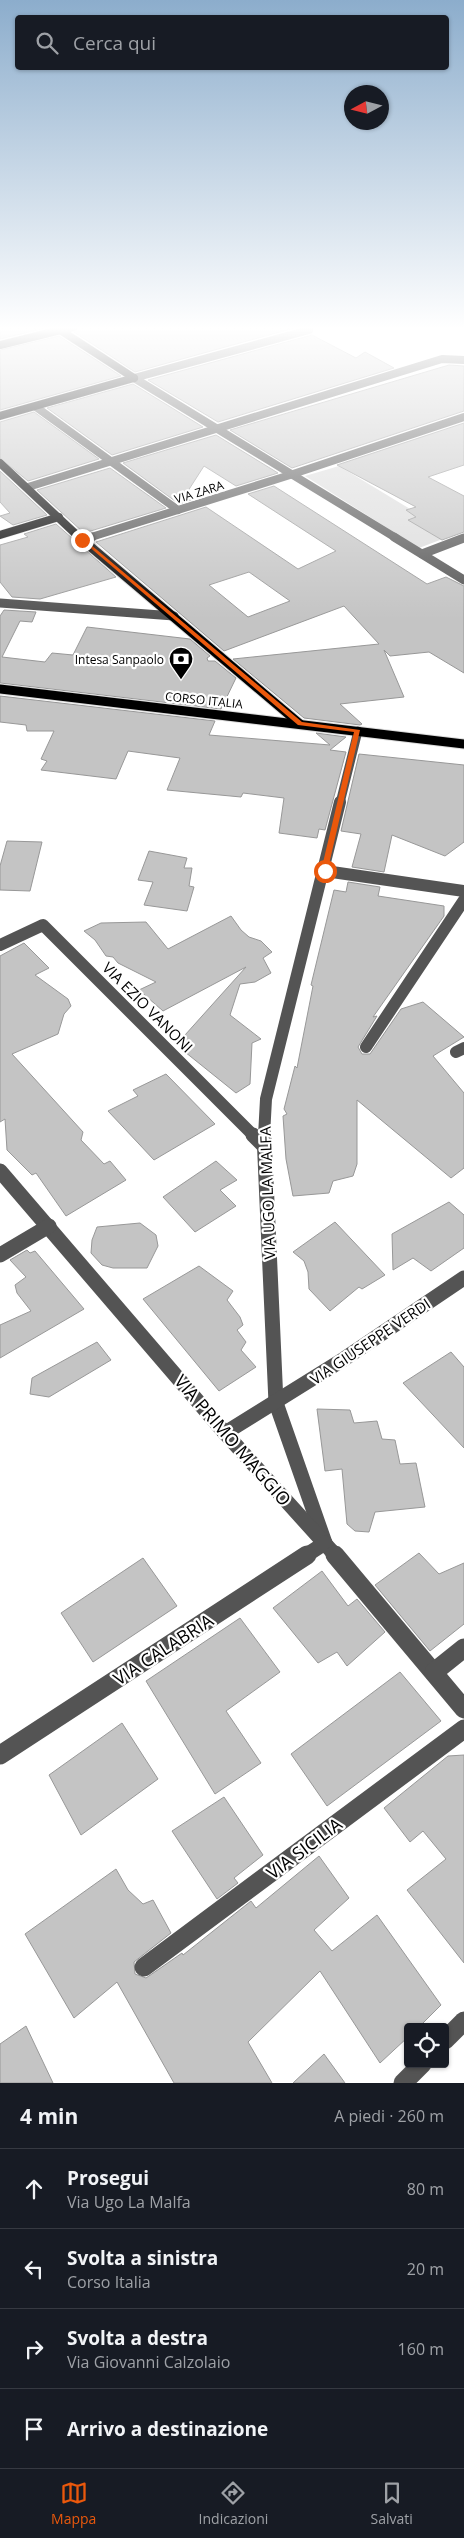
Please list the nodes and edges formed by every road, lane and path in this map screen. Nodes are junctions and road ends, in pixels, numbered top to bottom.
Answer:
1 (59, 424) edge
2 (208, 424) edge
3 (231, 424) edge
4 (442, 424) edge
5 (216, 429) junction
6 (111, 462) junction
7 (0, 463) edge
8 (290, 475) junction
9 (28, 487) junction
10 (178, 510) junction
11 (59, 517) junction
12 (0, 535) edge
13 (464, 538) edge
14 (82, 540) junction
15 (422, 554) junction
16 (464, 580) edge
17 (0, 603) edge
18 (174, 616) junction
19 (0, 690) edge
20 (300, 724) junction
21 (358, 731) junction
22 (464, 744) edge
23 (325, 871) junction
24 (464, 890) edge
25 (464, 900) edge
26 (0, 945) edge
27 (366, 1047) dead end
28 (262, 1145) junction
29 (0, 1171) edge
30 (48, 1226) junction
31 (0, 1255) edge
32 (464, 1278) edge
33 (276, 1403) junction
34 (225, 1433) junction
35 (325, 1543) junction
36 (464, 1648) edge
37 (434, 1672) junction
38 (464, 1709) edge
39 (464, 1729) edge
40 (0, 1755) edge
41 (144, 1967) dead end
42 (464, 2021) edge
43 (449, 2036) edge
44 (418, 2068) edge
45 (403, 2083) edge

1 - 6 street
2 - 5 street
3 - 5 street
4 - 8 street, VIA ZARA
5 - 6 street
5 - 8 street
6 - 9 street
6 - 10 street
7 - 9 main road
8 - 10 street, VIA ZARA
8 - 15 street
9 - 11 main road
10 - 14 street, VIA ZARA
11 - 12 main road
11 - 14 main road
13 - 15 street
14 - 18 main road
15 - 16 street
17 - 18 street
18 - 20 main road
19 - 20 main road, CORSO ITALIA
20 - 21 main road, CORSO ITALIA
21 - 22 main road, CORSO ITALIA
21 - 23 street, VIA UGO LA MALFA
23 - 24 street
23 - 28 street, VIA UGO LA MALFA
25 - 27 street
26 - 28 street, VIA EZIO VANONI
28 - 33 street, VIA UGO LA MALFA
29 - 30 street, VIA PRIMO MAGGIO
30 - 31 street
30 - 34 street, VIA PRIMO MAGGIO
32 - 33 street, VIA GIUSEPPE VERDI
33 - 34 street
33 - 35 street, VIA UGO LA MALFA
34 - 35 street, VIA PRIMO MAGGIO
35 - 37 street, VIA PRIMO MAGGIO
35 - 40 street, VIA CALABRIA
36 - 37 street
37 - 38 street, VIA PRIMO MAGGIO
39 - 41 street, VIA SICILIA
42 - 43 street
44 - 45 street

